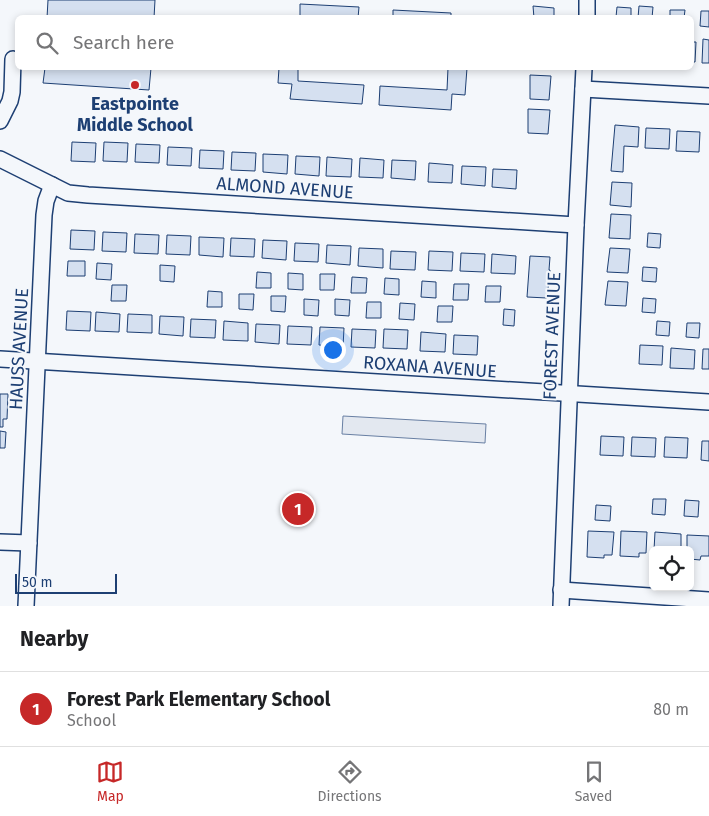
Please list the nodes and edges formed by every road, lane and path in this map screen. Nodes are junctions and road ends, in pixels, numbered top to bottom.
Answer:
1 (587, 0) edge
2 (586, 15) edge
3 (13, 59) dead end
4 (584, 70) edge
5 (583, 89) junction
6 (709, 96) edge
7 (0, 121) edge
8 (0, 159) edge
9 (52, 185) junction
10 (576, 225) junction
11 (0, 359) edge
12 (37, 361) junction
13 (568, 394) junction
14 (709, 402) edge
15 (0, 542) edge
16 (29, 542) junction
17 (562, 590) junction
18 (709, 600) edge
19 (26, 606) edge
20 (561, 606) edge

1 - 2 street
3 - 7 street
4 - 5 street, FOREST AVENUE
5 - 6 street
5 - 10 street, FOREST AVENUE
8 - 9 street, ALMOND AVENUE
9 - 10 street, ALMOND AVENUE
9 - 12 street, HAUSS AVENUE
10 - 13 street, FOREST AVENUE
11 - 12 street, ROXANA AVENUE
12 - 13 street, ROXANA AVENUE
12 - 16 street, HAUSS AVENUE
13 - 14 street, ROXANA AVENUE
13 - 17 street, FOREST AVENUE
15 - 16 street
16 - 19 street, HAUSS AVENUE
17 - 18 street
17 - 20 street, FOREST AVENUE

